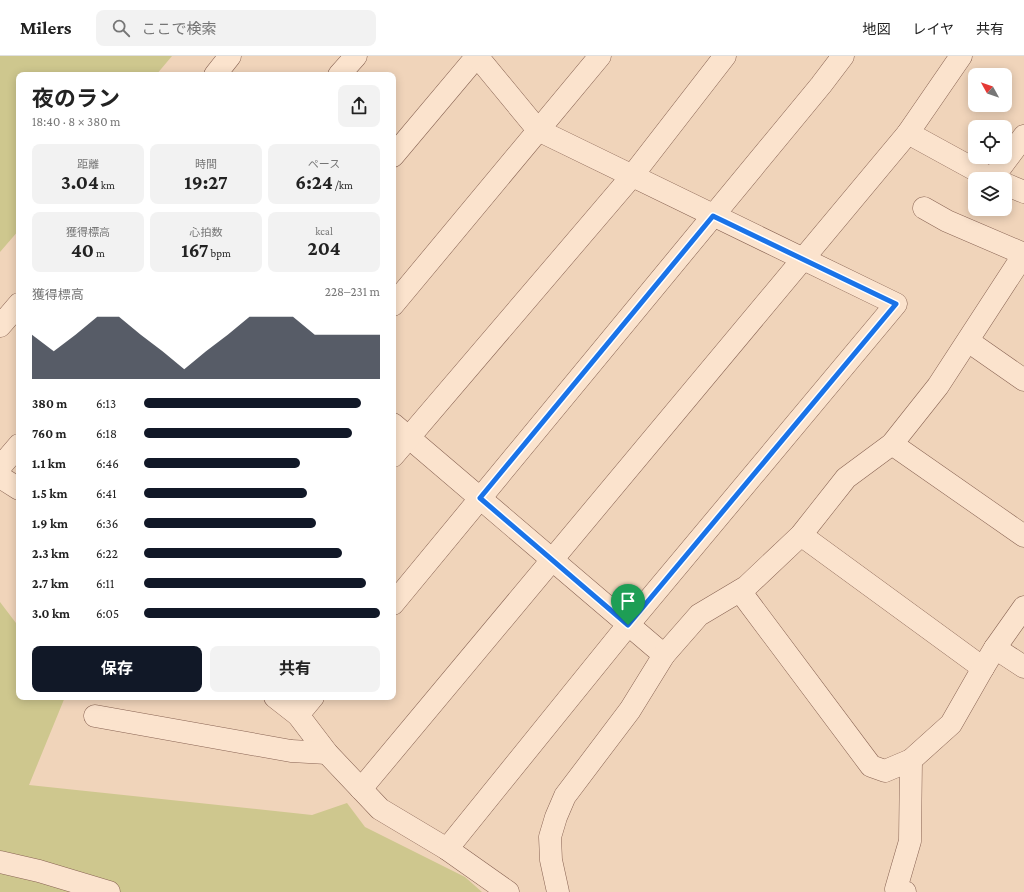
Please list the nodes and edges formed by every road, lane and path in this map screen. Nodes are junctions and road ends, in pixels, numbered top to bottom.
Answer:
1 (230, 56) edge
2 (356, 56) edge
3 (477, 56) edge
4 (600, 56) edge
5 (725, 56) edge
6 (843, 56) edge
7 (961, 56) edge
8 (217, 72) edge
9 (342, 72) edge
10 (538, 130) junction
11 (908, 133) junction
12 (1024, 136) edge
13 (396, 152) edge
14 (979, 172) edge
15 (997, 172) edge
16 (632, 176) junction
17 (1012, 187) edge
18 (1024, 192) edge
19 (924, 208) dead end
20 (713, 216) junction
21 (1024, 254) edge
22 (803, 260) junction
23 (396, 301) edge
24 (16, 307) edge
25 (0, 326) edge
26 (968, 341) junction
27 (1024, 380) edge
28 (401, 431) edge
29 (892, 444) junction
30 (396, 447) edge
31 (16, 448) edge
32 (0, 467) edge
33 (0, 477) edge
34 (16, 488) edge
35 (480, 498) junction
36 (801, 536) junction
37 (1024, 536) edge
38 (552, 560) junction
39 (740, 591) junction
40 (396, 600) edge
41 (1024, 607) edge
42 (628, 625) junction
43 (995, 648) junction
44 (664, 655) junction
45 (983, 668) junction
46 (1024, 668) edge
47 (279, 700) edge
48 (310, 700) edge
49 (298, 715) junction
50 (95, 716) dead end
51 (327, 753) junction
52 (911, 760) junction
53 (361, 789) junction
54 (448, 849) junction
55 (0, 862) edge
56 (109, 892) edge
57 (508, 892) edge
58 (558, 892) edge
59 (905, 892) edge

1 - 8 street
2 - 9 street
3 - 10 street
3 - 13 street
4 - 10 street
5 - 16 street
6 - 20 street
7 - 11 street
10 - 16 street
10 - 23 street
11 - 14 street
11 - 22 street
12 - 15 street
16 - 20 street
16 - 28 street
17 - 18 street
19 - 21 street
20 - 22 street
20 - 35 street
21 - 26 street
22 - 38 street
22 - 42 street
24 - 25 street
26 - 27 street
26 - 29 street
28 - 30 street
28 - 35 street
29 - 36 street
29 - 37 street
31 - 32 street
33 - 34 street
35 - 38 street
35 - 40 street
36 - 39 street
36 - 45 street
38 - 42 street
38 - 53 street
39 - 44 street
39 - 52 street
41 - 43 street
42 - 44 street
42 - 54 street
43 - 45 street
43 - 46 street
44 - 58 street
45 - 52 street
47 - 49 street
48 - 49 street
49 - 51 street
50 - 51 street
51 - 53 street
52 - 59 street
53 - 54 street
54 - 57 street
55 - 56 street

